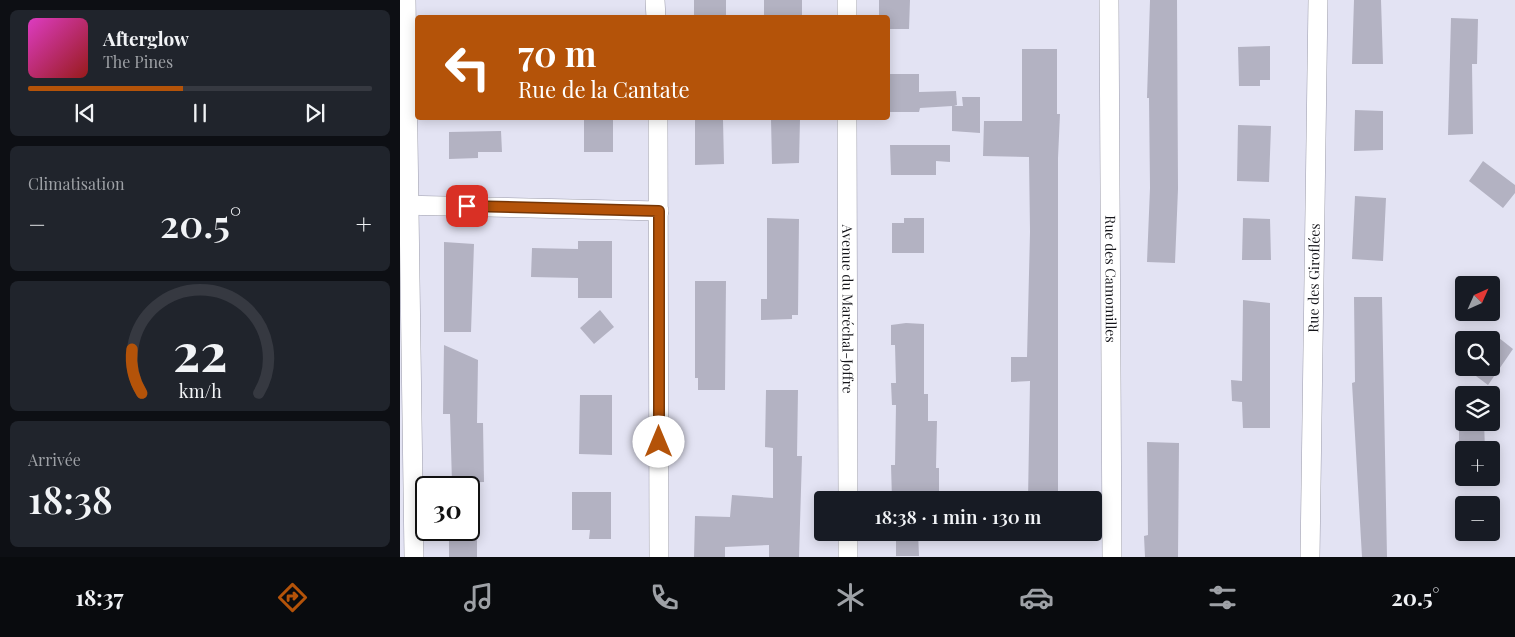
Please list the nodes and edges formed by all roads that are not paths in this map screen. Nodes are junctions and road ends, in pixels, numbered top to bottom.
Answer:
1 (406, 0) edge
2 (655, 0) edge
3 (847, 0) edge
4 (1109, 0) edge
5 (1318, 0) edge
6 (656, 15) edge
7 (847, 15) edge
8 (658, 120) edge
9 (848, 120) edge
10 (405, 205) edge
11 (659, 211) junction
12 (848, 491) edge
13 (848, 541) edge
14 (414, 557) edge
15 (659, 557) edge
16 (848, 557) edge
17 (1112, 557) edge
18 (1310, 557) edge

1 - 10 street
2 - 6 street
3 - 7 street
4 - 17 street, Rue des Camomilles
5 - 18 street, Rue des Giroflées
8 - 11 street
9 - 12 street, Avenue du Maréchal-Joffre
10 - 11 street
10 - 14 street
11 - 15 street
13 - 16 street

